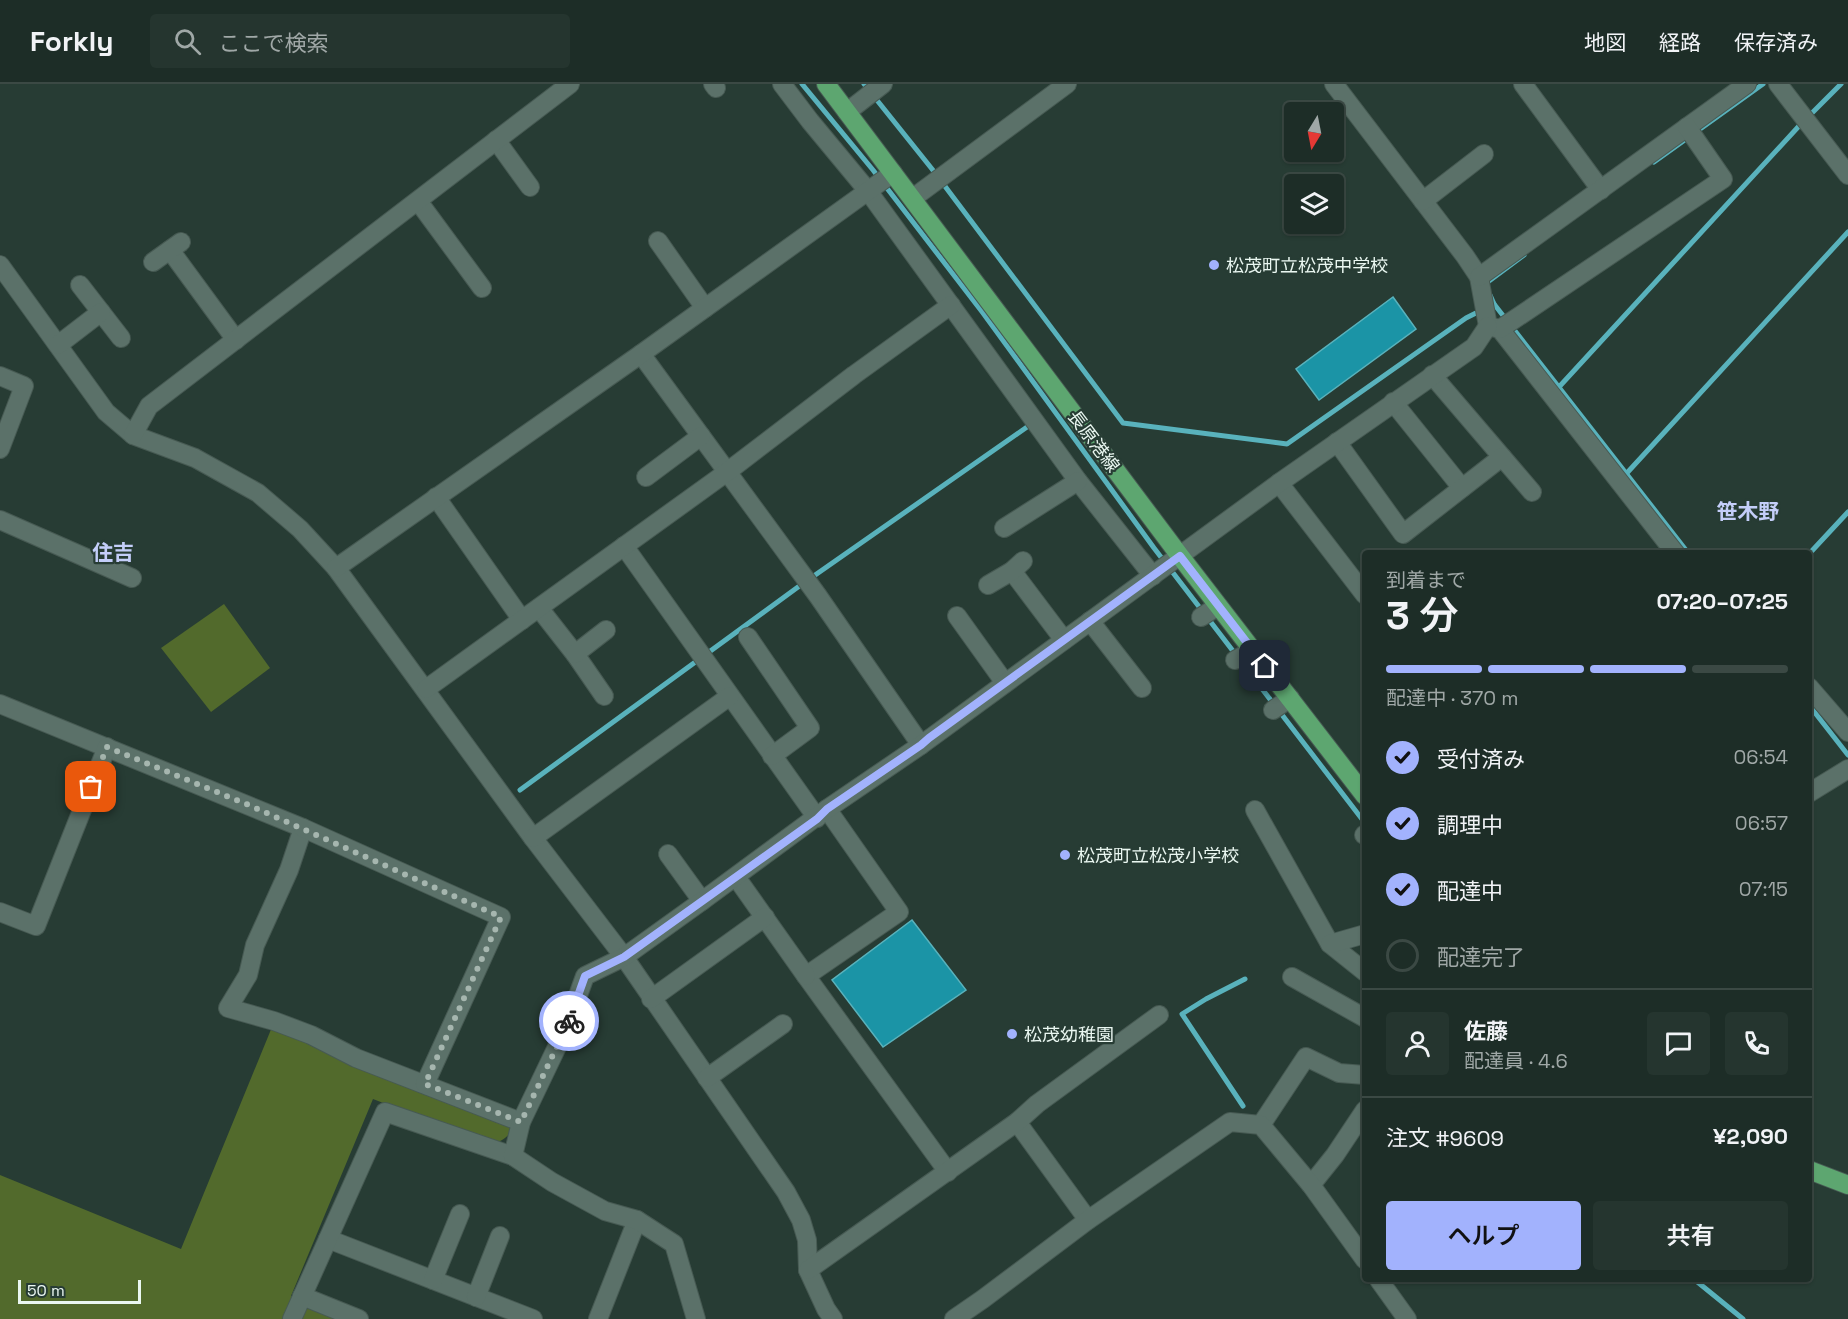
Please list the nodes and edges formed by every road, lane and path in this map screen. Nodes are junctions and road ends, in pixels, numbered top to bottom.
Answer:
1 (570, 84) edge
2 (782, 84) edge
3 (826, 84) edge
4 (1067, 84) edge
5 (1334, 84) edge
6 (1523, 84) edge
7 (1747, 84) edge
8 (1778, 84) edge
9 (882, 85) edge
10 (847, 112) junction
11 (1687, 127) junction
12 (496, 140) junction
13 (1484, 154) dead end
14 (893, 173) junction
15 (1848, 175) edge
16 (530, 187) dead end
17 (1601, 190) junction
18 (868, 191) junction
19 (913, 198) junction
20 (418, 201) junction
21 (1423, 201) junction
22 (658, 241) dead end
23 (153, 262) dead end
24 (0, 265) edge
25 (1479, 277) junction
26 (80, 285) dead end
27 (482, 288) dead end
28 (951, 305) junction
29 (705, 308) junction
30 (101, 312) junction
31 (1494, 327) junction
32 (121, 338) dead end
33 (236, 339) junction
34 (58, 345) junction
35 (641, 354) junction
36 (1432, 375) junction
37 (0, 376) edge
38 (1393, 402) junction
39 (133, 435) junction
40 (700, 436) junction
41 (1336, 442) junction
42 (0, 449) edge
43 (1502, 457) junction
44 (726, 472) junction
45 (646, 477) dead end
46 (1078, 481) junction
47 (1279, 483) junction
48 (1462, 488) junction
49 (1532, 492) dead end
50 (436, 497) junction
51 (0, 520) edge
52 (1004, 528) dead end
53 (624, 546) junction
54 (1674, 550) edge
55 (1167, 566) junction
56 (336, 568) junction
57 (132, 578) dead end
58 (988, 585) dead end
59 (1362, 590) edge
60 (1218, 606) junction
61 (539, 608) junction
62 (957, 616) dead end
63 (1201, 617) dead end
64 (522, 620) junction
65 (1090, 621) junction
66 (606, 630) dead end
67 (748, 637) dead end
68 (1064, 640) junction
69 (1252, 650) junction
70 (575, 654) junction
71 (1235, 660) dead end
72 (1005, 683) junction
73 (1142, 688) dead end
74 (426, 689) junction
75 (1812, 690) edge
76 (604, 696) dead end
77 (730, 696) junction
78 (1290, 698) junction
79 (0, 704) edge
80 (1274, 710) dead end
81 (1848, 732) edge
82 (921, 745) junction
83 (107, 747) junction
84 (772, 756) junction
85 (1848, 769) edge
86 (1812, 791) edge
87 (1362, 792) edge
88 (1255, 810) dead end
89 (822, 814) junction
90 (303, 828) junction
91 (533, 838) junction
92 (668, 854) dead end
93 (736, 877) junction
94 (702, 901) junction
95 (0, 912) edge
96 (765, 917) junction
97 (1362, 935) edge
98 (1330, 945) junction
99 (624, 957) junction
100 (1362, 970) edge
101 (806, 976) junction
102 (1292, 976) dead end
103 (651, 999) junction
104 (1159, 1016) dead end
105 (1362, 1016) edge
106 (783, 1024) dead end
107 (1362, 1075) edge
108 (707, 1078) junction
109 (425, 1084) junction
110 (1362, 1114) edge
111 (521, 1122) junction
112 (1017, 1122) junction
113 (1261, 1125) junction
114 (513, 1156) junction
115 (1812, 1171) edge
116 (948, 1172) junction
117 (1845, 1179) edge
118 (1311, 1185) junction
119 (460, 1214) dead end
120 (637, 1220) junction
121 (1088, 1220) junction
122 (500, 1236) dead end
123 (328, 1239) junction
124 (1362, 1256) edge
125 (808, 1270) junction
126 (433, 1280) junction
127 (1380, 1282) edge
128 (302, 1296) junction
129 (476, 1297) junction
130 (292, 1319) edge
131 (359, 1319) edge
132 (533, 1319) edge
133 (598, 1319) edge
134 (696, 1319) edge
135 (833, 1319) edge
136 (954, 1319) edge
137 (1407, 1319) edge

1 - 12 street
2 - 18 street
3 - 10 main road, 長原港線
4 - 19 street
5 - 21 street
6 - 17 street
7 - 11 street
8 - 15 street
9 - 10 street
10 - 14 main road, 長原港線
11 - 17 street
11 - 31 street
12 - 16 street
12 - 20 street
13 - 21 street
14 - 18 street
14 - 19 main road, 長原港線
17 - 25 street
18 - 28 street
18 - 29 street
19 - 55 main road, 長原港線
20 - 27 street
20 - 33 street
21 - 25 street
22 - 29 street
23 - 33 street
24 - 34 street
25 - 31 street
26 - 30 street
28 - 44 street
28 - 46 street
29 - 35 street
30 - 32 street
30 - 34 street
31 - 36 street
31 - 54 street
33 - 39 street
34 - 39 street
35 - 40 street
35 - 50 street
36 - 38 street
36 - 43 street
37 - 42 street
38 - 41 street
38 - 48 street
39 - 56 street
40 - 44 street
40 - 45 street
41 - 47 street
41 - 48 street
43 - 48 street
43 - 49 street
44 - 53 street
44 - 82 street
46 - 52 street
46 - 55 street
47 - 55 street
47 - 59 street
50 - 56 street
50 - 64 street
51 - 57 street
53 - 61 street
53 - 77 street
55 - 60 main road, 長原港線
55 - 65 street
56 - 74 street
58 - 68 street
60 - 63 street
60 - 69 main road, 長原港線
61 - 64 street
61 - 70 street
62 - 72 street
64 - 74 street
65 - 68 street
65 - 73 street
66 - 70 street
67 - 84 street
68 - 72 street
69 - 71 street
69 - 78 main road, 長原港線
70 - 76 street
72 - 82 street
74 - 91 street
75 - 81 street
77 - 84 street
77 - 91 street
78 - 80 street
78 - 87 main road, 長原港線
79 - 83 street
82 - 89 street
83 - 90 street
83 - 95 street
84 - 89 street
85 - 86 street
88 - 98 street
89 - 93 street
89 - 101 street
90 - 109 street
90 - 109 street
91 - 99 street
92 - 94 street
93 - 94 street
93 - 96 street
94 - 99 street
96 - 101 street
96 - 103 street
97 - 98 street
98 - 100 street
99 - 103 street
99 - 111 street
101 - 116 street
102 - 105 street
103 - 108 street
104 - 112 street
106 - 108 street
107 - 113 street
108 - 125 street
109 - 111 street
110 - 118 street
111 - 114 street
112 - 116 street
112 - 121 street
113 - 118 street
113 - 121 street
114 - 120 street
114 - 123 street
115 - 117 main road
116 - 125 street
118 - 124 street
119 - 126 street
120 - 133 street
120 - 134 street
121 - 136 street
122 - 129 street
123 - 126 street
123 - 128 street
125 - 135 street
126 - 129 street
127 - 137 street
128 - 130 street
128 - 131 street
129 - 132 street

